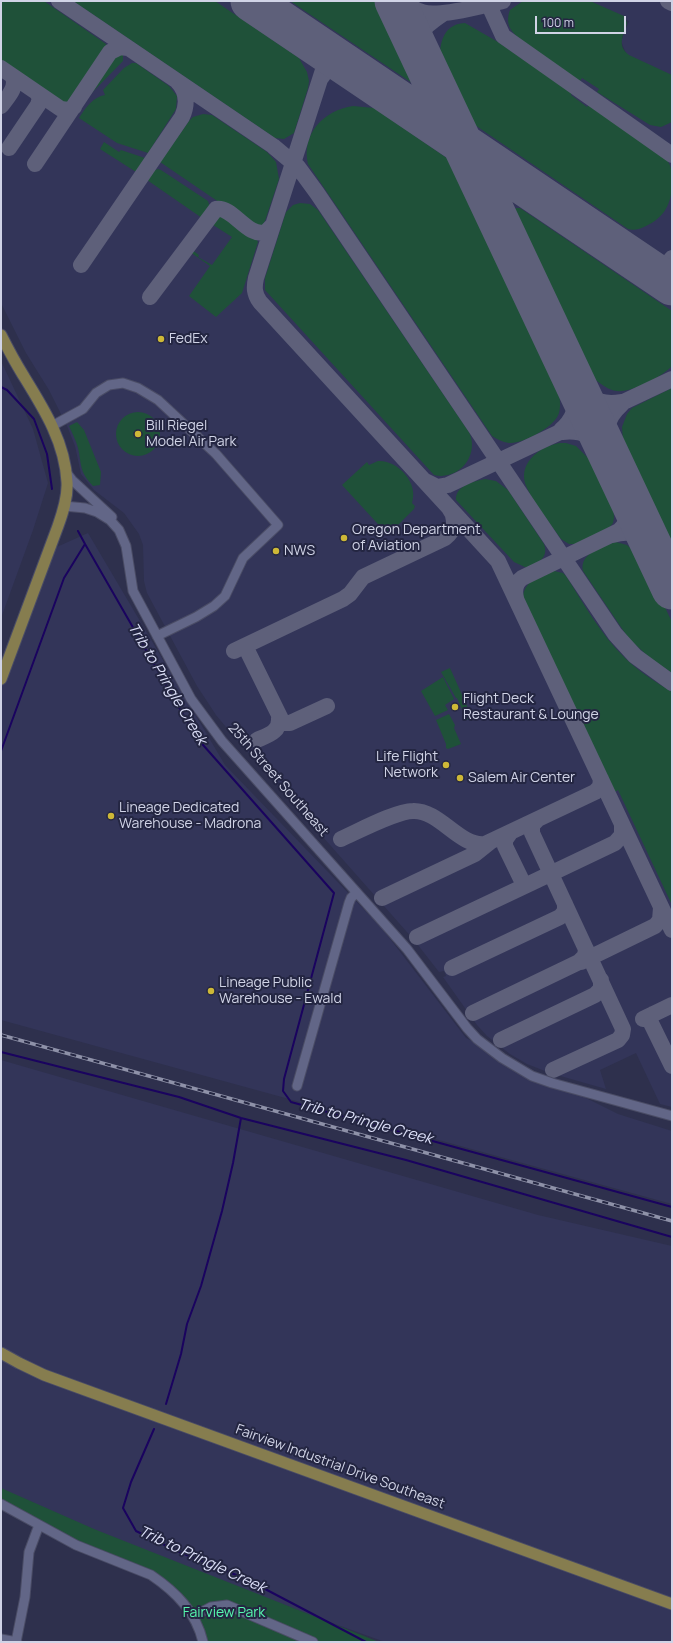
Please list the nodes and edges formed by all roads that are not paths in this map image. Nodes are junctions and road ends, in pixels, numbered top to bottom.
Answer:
1 (1, 335) edge
2 (52, 426) junction
3 (66, 477) junction
4 (64, 506) junction
5 (118, 530) junction
6 (157, 636) junction
7 (1, 679) edge
8 (356, 893) junction
9 (297, 1086) dead end
10 (672, 1116) edge
11 (1, 1353) edge
12 (1, 1504) edge
13 (39, 1524) junction
14 (672, 1604) edge
15 (194, 1616) junction
16 (1, 1639) edge
17 (16, 1642) edge
18 (203, 1642) edge
19 (313, 1642) edge

1 - 2 main road
2 - 3 main road
2 - 6 street
3 - 4 main road
3 - 5 street
4 - 5 street, 25th Street Southeast
4 - 7 main road
5 - 6 street, 25th Street Southeast
6 - 8 street, 25th Street Southeast
8 - 9 street
8 - 10 street, 25th Street Southeast
11 - 14 main road, Fairview Industrial Drive Southeast
12 - 13 street
13 - 15 street
13 - 17 street
15 - 18 street
15 - 19 street
16 - 17 street

